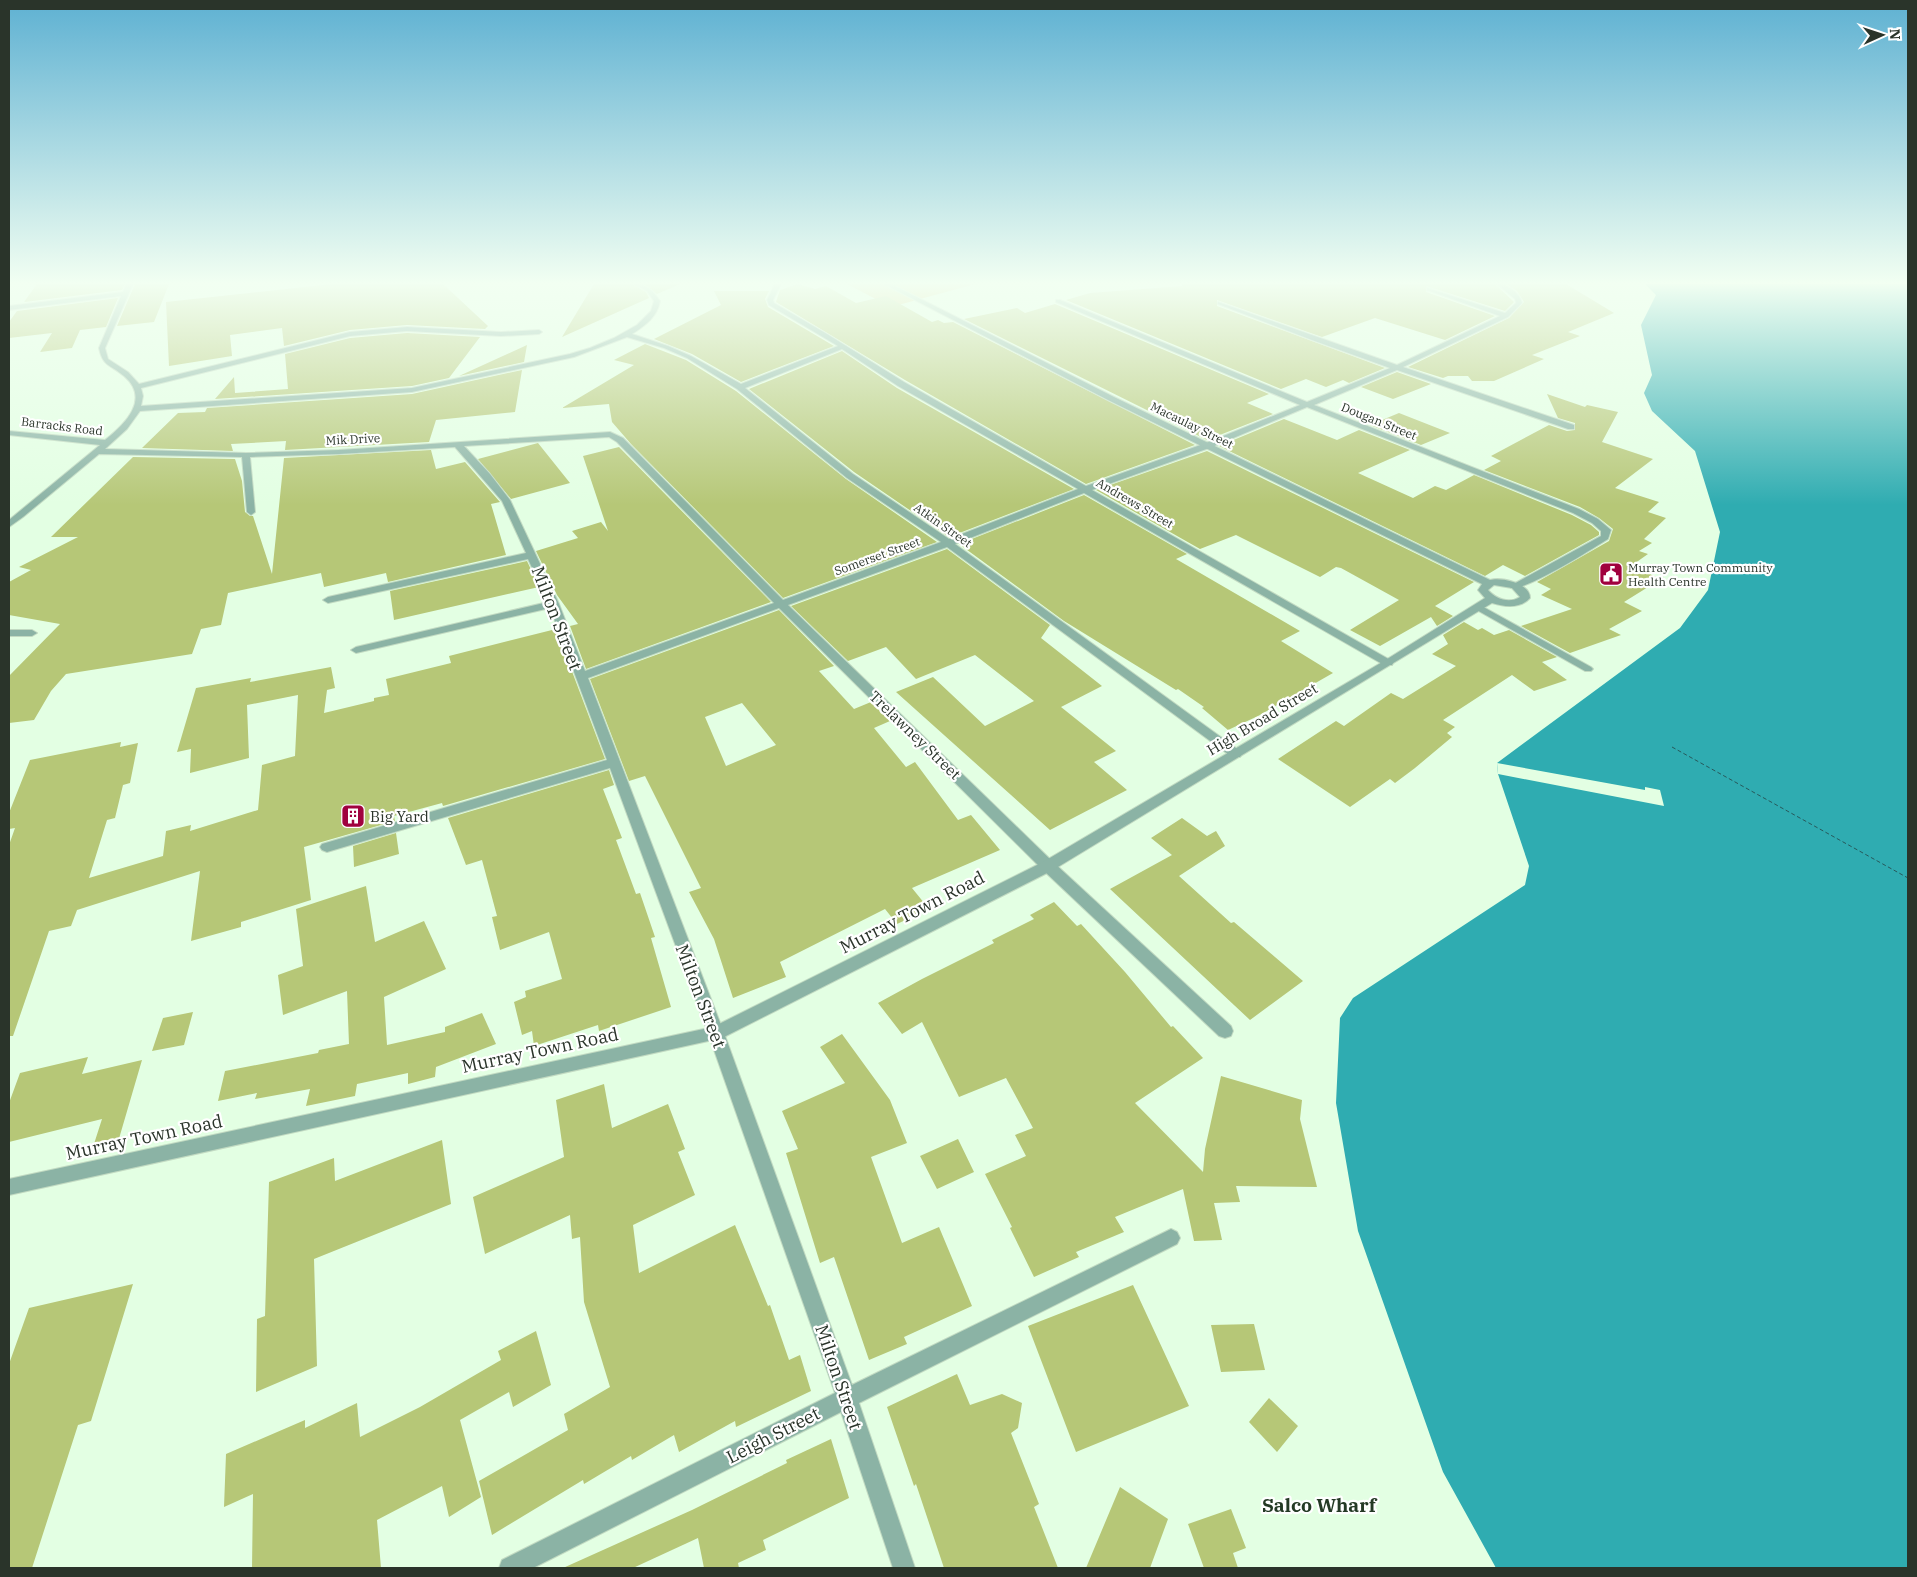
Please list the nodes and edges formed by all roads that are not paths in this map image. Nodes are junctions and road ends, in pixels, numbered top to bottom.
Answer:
1 (104, 358) edge
2 (254, 358) edge
3 (565, 358) edge
4 (690, 358) edge
5 (817, 358) edge
6 (858, 358) edge
7 (1028, 358) edge
8 (1194, 358) edge
9 (1371, 358) edge
10 (1418, 358) edge
11 (1398, 367) junction
12 (138, 386) junction
13 (740, 387) junction
14 (1308, 405) junction
15 (137, 409) junction
16 (1571, 427) dead end
17 (9, 433) edge
18 (610, 434) joint
19 (107, 443) junction
20 (458, 445) junction
21 (1208, 445) junction
22 (97, 451) junction
23 (246, 455) junction
24 (1086, 489) junction
25 (251, 512) dead end
26 (9, 524) edge
27 (948, 543) junction
28 (532, 555) junction
29 (1488, 583) junction
30 (1515, 586) junction
31 (1491, 598) junction
32 (328, 600) dead end
33 (554, 604) junction
34 (781, 604) junction
35 (1478, 607) junction
36 (9, 633) edge
37 (32, 633) dead end
38 (356, 650) dead end
39 (1388, 662) junction
40 (1588, 669) dead end
41 (580, 677) junction
42 (1236, 754) junction
43 (612, 763) junction
44 (327, 847) dead end
45 (1048, 866) junction
46 (1226, 1031) dead end
47 (716, 1032) junction
48 (9, 1187) edge
49 (1171, 1238) dead end
50 (847, 1398) junction
51 (510, 1568) edge
52 (904, 1568) edge

1 - 12 street
2 - 12 street
3 - 15 street
4 - 13 street, Atkin Street
5 - 13 street
6 - 24 street, Andrews Street
7 - 21 street, Macaulay Street
8 - 14 street, Dougan Street
9 - 11 street
10 - 11 street, Somerset Street
11 - 14 street, Somerset Street
11 - 16 street
12 - 15 street
13 - 27 street, Atkin Street
14 - 21 street, Somerset Street
14 - 30 street, Dougan Street
15 - 19 street
17 - 19 street, Barracks Road
18 - 20 street, Mik Drive
18 - 34 street, Trelawney Street
19 - 22 street, Barracks Road
20 - 23 street, Mik Drive
20 - 28 street, Milton Street
21 - 24 street, Somerset Street
21 - 29 street, Macaulay Street
22 - 23 street, Mik Drive
22 - 26 street, Barracks Road
23 - 25 street
24 - 27 street, Somerset Street
24 - 39 street, Andrews Street
27 - 34 street, Somerset Street
27 - 42 street, Atkin Street
28 - 32 street
28 - 33 street, Milton Street
29 - 30 street
29 - 31 street
30 - 31 street
31 - 35 street, High Broad Street
33 - 38 street
33 - 41 street, Milton Street
34 - 41 street, Somerset Street
34 - 45 street, Trelawney Street
35 - 39 street, High Broad Street
35 - 40 lane
36 - 37 street
39 - 42 street, High Broad Street
41 - 43 street, Milton Street
42 - 45 street, High Broad Street
43 - 44 street
43 - 47 street, Milton Street
45 - 46 street, Trelawney Street
45 - 47 street, Murray Town Road
47 - 48 street, Murray Town Road
47 - 50 street, Milton Street
49 - 50 street, Leigh Street
50 - 51 street, Leigh Street
50 - 52 street, Milton Street

